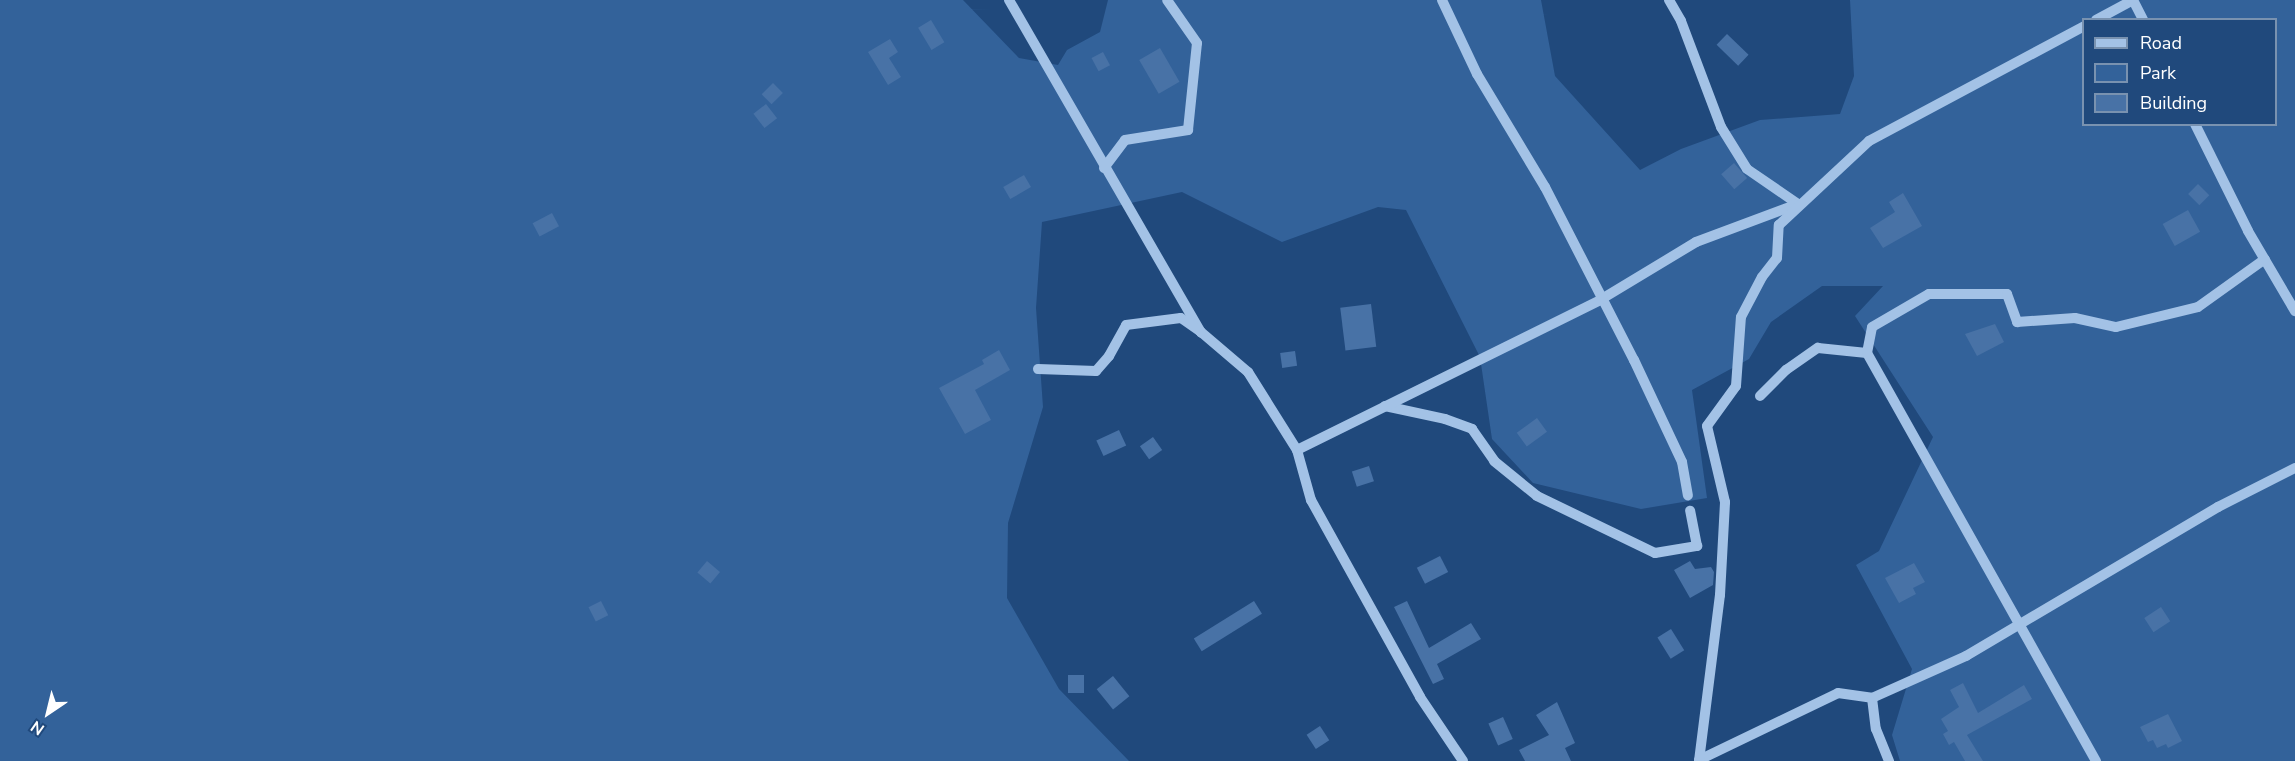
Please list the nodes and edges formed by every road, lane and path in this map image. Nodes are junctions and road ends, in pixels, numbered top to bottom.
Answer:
1 (1009, 0) edge
2 (1167, 0) edge
3 (1442, 0) edge
4 (1669, 0) edge
5 (2133, 0) edge
6 (2100, 18) edge
7 (2142, 18) edge
8 (2082, 27) edge
9 (2196, 126) edge
10 (1104, 168) junction
11 (1798, 204) junction
12 (2265, 259) junction
13 (1600, 300) junction
14 (2295, 311) edge
15 (1201, 332) junction
16 (1867, 353) junction
17 (1038, 369) dead end
18 (1760, 396) dead end
19 (1385, 406) junction
20 (1297, 450) junction
21 (2295, 468) edge
22 (1688, 495) dead end
23 (1690, 511) dead end
24 (2019, 621) junction
25 (1872, 698) junction
26 (1699, 760) edge
27 (1463, 761) edge
28 (1889, 761) edge
29 (2097, 761) edge

1 - 10 street
2 - 10 street
3 - 13 street
4 - 11 street
5 - 6 street
5 - 7 street
8 - 11 street
9 - 12 street
10 - 15 street
11 - 13 street
11 - 26 street
12 - 14 street
12 - 16 street
13 - 19 street
13 - 22 street
15 - 17 street
15 - 20 street
16 - 18 street
16 - 24 street
19 - 20 street
19 - 23 street
20 - 27 street
21 - 24 street
24 - 25 street
24 - 29 street
25 - 26 street
25 - 28 street

